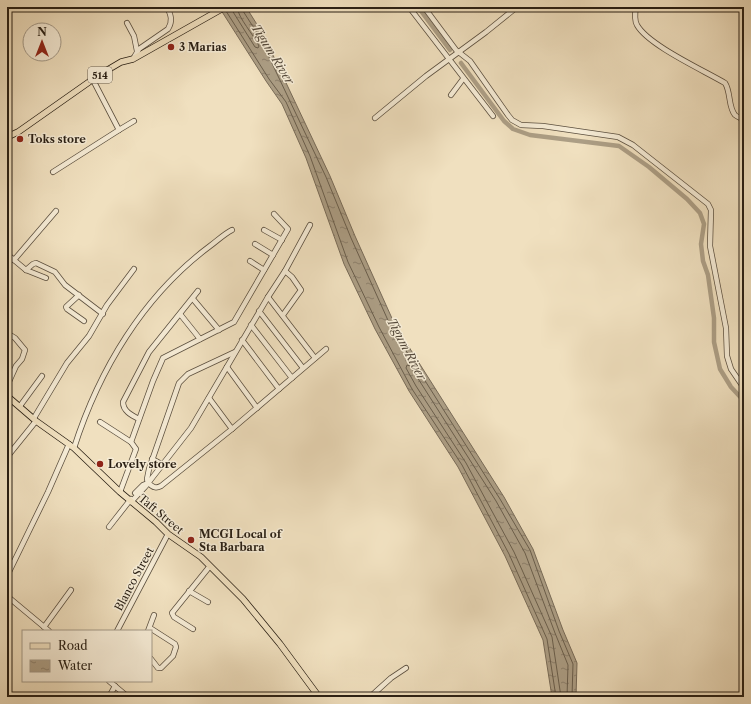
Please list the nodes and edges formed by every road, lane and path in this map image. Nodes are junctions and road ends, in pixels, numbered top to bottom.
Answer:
1 (167, 7) edge
2 (225, 7) edge
3 (409, 7) edge
4 (424, 7) edge
5 (517, 7) edge
6 (636, 7) edge
7 (127, 23) dead end
8 (137, 51) junction
9 (458, 52) junction
10 (449, 58) junction
11 (132, 59) junction
12 (464, 79) junction
13 (93, 80) junction
14 (451, 95) dead end
15 (493, 116) dead end
16 (375, 118) dead end
17 (744, 120) edge
18 (134, 121) dead end
19 (119, 130) junction
20 (7, 137) edge
21 (53, 172) dead end
22 (56, 211) dead end
23 (274, 214) dead end
24 (310, 225) dead end
25 (232, 230) dead end
26 (264, 230) dead end
27 (282, 240) junction
28 (255, 244) dead end
29 (7, 254) edge
30 (273, 255) junction
31 (14, 260) junction
32 (250, 261) dead end
33 (134, 268) dead end
34 (26, 270) junction
35 (264, 270) junction
36 (285, 271) junction
37 (46, 278) dead end
38 (198, 291) dead end
39 (79, 295) junction
40 (268, 297) junction
41 (193, 299) junction
42 (259, 311) junction
43 (103, 314) junction
44 (180, 314) junction
45 (283, 315) junction
46 (84, 321) dead end
47 (251, 325) junction
48 (219, 330) junction
49 (7, 336) edge
50 (200, 339) junction
51 (242, 340) junction
52 (326, 349) dead end
53 (235, 352) junction
54 (315, 358) junction
55 (227, 367) junction
56 (304, 368) junction
57 (42, 376) dead end
58 (292, 378) junction
59 (7, 386) edge
60 (744, 388) edge
61 (279, 389) junction
62 (7, 396) edge
63 (209, 398) junction
64 (20, 406) junction
65 (257, 408) junction
66 (35, 419) junction
67 (139, 419) junction
68 (100, 422) dead end
69 (232, 429) junction
70 (131, 442) junction
71 (72, 446) junction
72 (7, 456) edge
73 (152, 459) junction
74 (163, 465) junction
75 (148, 483) junction
76 (120, 492) junction
77 (130, 501) junction
78 (109, 527) dead end
79 (168, 534) junction
80 (210, 566) junction
81 (7, 576) edge
82 (71, 590) dead end
83 (189, 591) junction
84 (7, 597) edge
85 (208, 602) dead end
86 (154, 615) dead end
87 (44, 627) junction
88 (149, 629) edge
89 (193, 629) dead end
90 (48, 630) edge
91 (118, 630) edge
92 (152, 631) edge
93 (152, 660) edge
94 (406, 668) dead end
95 (110, 682) edge
96 (115, 686) junction
97 (109, 697) edge
98 (128, 697) edge
99 (319, 697) edge
100 (370, 697) edge

1 - 8 street
2 - 11 main road, 514
3 - 10 street
4 - 9 street
5 - 9 street
6 - 17 street
7 - 8 street
8 - 11 street
9 - 10 street
9 - 60 street
10 - 12 street
10 - 16 street
11 - 13 main road, 514
12 - 14 street
12 - 15 street
13 - 19 street
13 - 20 main road, 514
18 - 19 street
19 - 21 street
22 - 31 street
23 - 27 street
24 - 36 street
25 - 71 street
26 - 27 street
27 - 30 street
28 - 30 street
29 - 31 street
30 - 35 street
31 - 34 street
32 - 35 street
33 - 43 street
34 - 37 street
34 - 39 street
35 - 48 street
36 - 40 street
36 - 45 street
38 - 41 street
39 - 43 street
39 - 46 street
40 - 42 street
40 - 45 street
41 - 44 street
41 - 48 street
42 - 47 street
42 - 56 street
43 - 66 street
44 - 50 street
44 - 67 street
45 - 54 street
47 - 51 street
47 - 58 street
48 - 50 street
49 - 59 street
50 - 67 street
51 - 53 street
51 - 61 street
52 - 54 street
53 - 55 street
53 - 73 street
54 - 56 street
55 - 63 street
55 - 65 street
56 - 58 street
57 - 64 street
58 - 61 street
61 - 65 street
62 - 64 main road, Taft Street
63 - 69 street
63 - 74 street
64 - 66 main road, Taft Street
65 - 69 street
66 - 71 main road, Taft Street
66 - 72 street
67 - 70 street
68 - 70 street
69 - 75 street
70 - 76 street
71 - 76 main road, Taft Street
71 - 81 street
73 - 74 street
73 - 75 street
74 - 75 street
75 - 77 street
76 - 77 main road, Taft Street
77 - 78 street
77 - 79 main road, Taft Street
79 - 80 main road, Taft Street
79 - 91 street, Blanco Street
80 - 83 street
80 - 99 main road, Taft Street
82 - 87 street
83 - 85 street
83 - 89 street
84 - 87 street
86 - 88 street
87 - 90 street
92 - 93 street
94 - 100 street
95 - 96 street
96 - 97 street
96 - 98 street

